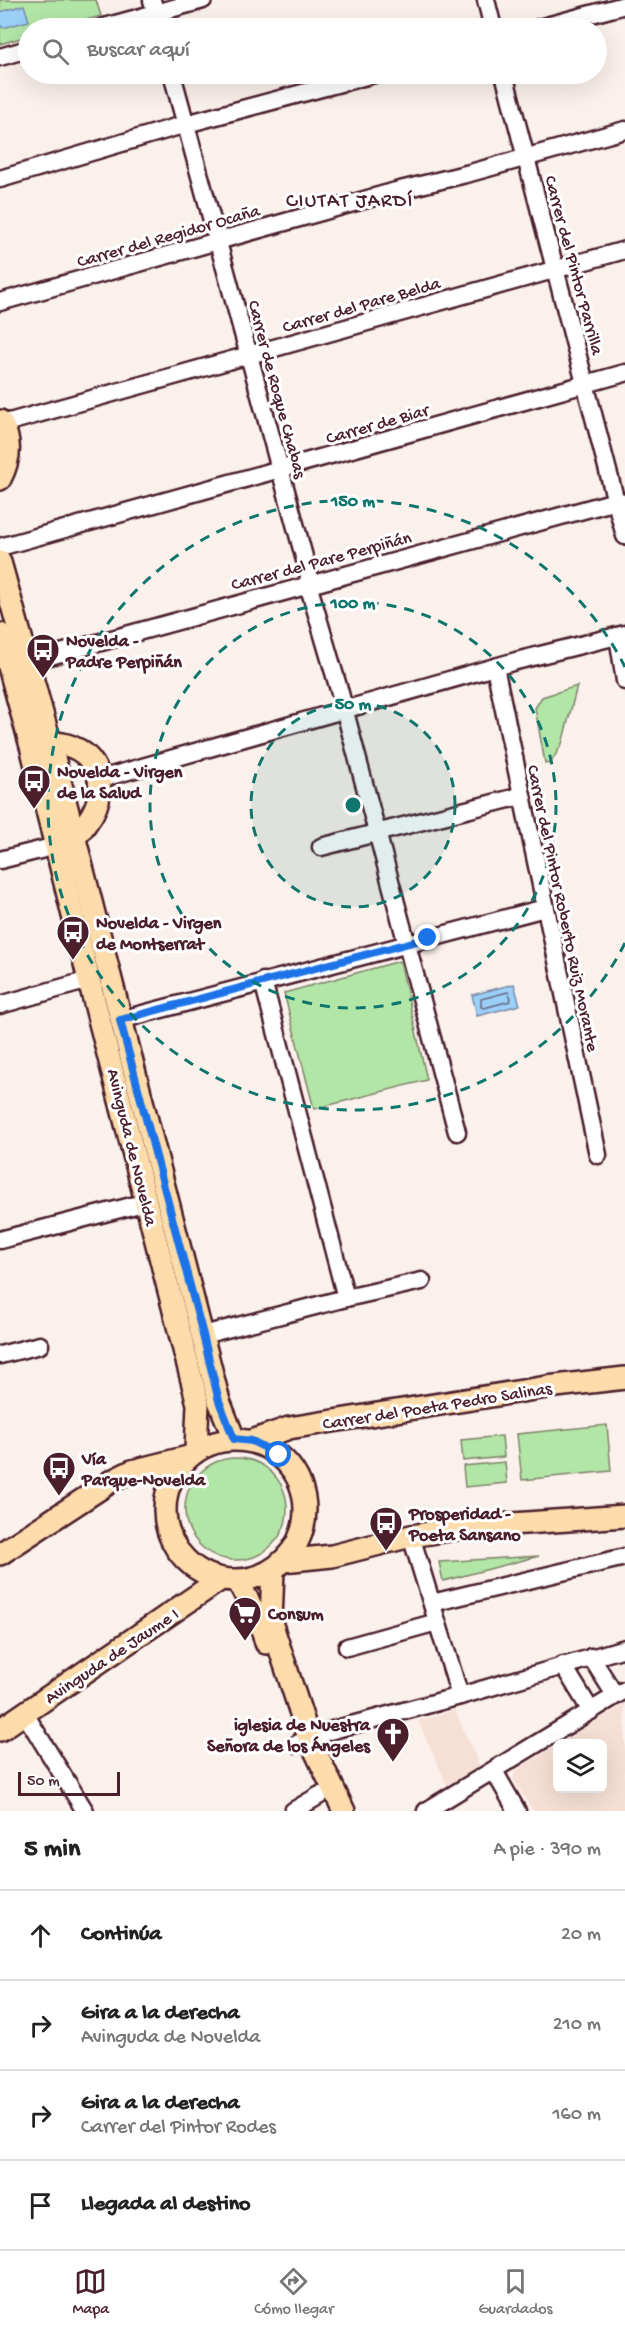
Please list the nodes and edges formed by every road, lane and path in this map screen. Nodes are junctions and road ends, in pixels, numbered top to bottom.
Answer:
1 (203, 0) edge
2 (486, 0) edge
3 (625, 5) edge
4 (156, 14) edge
5 (140, 18) edge
6 (491, 18) edge
7 (576, 18) edge
8 (18, 52) edge
9 (0, 57) edge
10 (175, 84) edge
11 (336, 84) edge
12 (507, 84) edge
13 (186, 124) junction
14 (625, 130) edge
15 (526, 158) junction
16 (0, 179) edge
17 (217, 242) junction
18 (625, 250) edge
19 (556, 270) junction
20 (0, 302) edge
21 (249, 355) junction
22 (625, 373) edge
23 (586, 384) junction
24 (1, 422) edge
25 (279, 471) junction
26 (0, 479) edge
27 (621, 501) edge
28 (625, 536) edge
29 (0, 547) edge
30 (0, 562) edge
31 (308, 584) junction
32 (0, 634) edge
33 (622, 635) edge
34 (28, 662) junction
35 (495, 668) junction
36 (625, 681) edge
37 (345, 710) junction
38 (41, 744) junction
39 (100, 778) junction
40 (521, 796) junction
41 (377, 834) junction
42 (65, 842) junction
43 (321, 847) dead end
44 (0, 860) edge
45 (545, 908) junction
46 (406, 943) junction
47 (89, 980) junction
48 (263, 981) junction
49 (0, 1005) edge
50 (120, 1020) junction
51 (457, 1132) dead end
52 (598, 1155) dead end
53 (147, 1202) junction
54 (0, 1240) edge
55 (422, 1281) dead end
56 (346, 1298) junction
57 (203, 1335) junction
58 (40, 1345) dead end
59 (0, 1355) edge
60 (625, 1378) edge
61 (243, 1440) junction
62 (192, 1454) junction
63 (625, 1515) edge
64 (411, 1536) junction
65 (0, 1554) edge
66 (625, 1557) edge
67 (278, 1565) junction
68 (229, 1580) junction
69 (432, 1603) junction
70 (437, 1622) junction
71 (347, 1647) dead end
72 (625, 1648) edge
73 (591, 1657) junction
74 (563, 1665) junction
75 (620, 1693) edge
76 (460, 1696) junction
77 (591, 1711) junction
78 (25, 1714) junction
79 (0, 1730) edge
80 (303, 1741) junction
81 (494, 1771) junction
82 (324, 1803) edge
83 (85, 1811) edge
84 (293, 1811) edge
85 (344, 1811) edge
86 (426, 1811) edge
87 (517, 1811) edge

1 - 4 street
2 - 6 street
3 - 7 street
4 - 5 street
8 - 9 street
10 - 13 street, Carrer de Roque Chabas
11 - 13 street
12 - 15 street, Carrer del Pintor Parrilla
13 - 16 street
13 - 17 street, Carrer de Roque Chabas
14 - 15 street, Carrer del Regidor Ocaña
15 - 17 street, Carrer del Regidor Ocaña
15 - 19 street, Carrer del Pintor Parrilla
17 - 20 street, Carrer del Regidor Ocaña
17 - 21 street, Carrer de Roque Chabas
18 - 19 street, Carrer del Pare Belda
19 - 21 street, Carrer del Pare Belda
19 - 23 street, Carrer del Pintor Parrilla
21 - 24 street, Carrer del Pare Belda
21 - 25 street, Carrer de Roque Chabas
22 - 23 street, Carrer de Biar
23 - 25 street, Carrer de Biar
23 - 27 street, Carrer del Pintor Parrilla
24 - 26 main road
25 - 29 street, Carrer de Biar
25 - 31 street, Carrer de Roque Chabas
27 - 28 street, Carrer del Pintor Parrilla
27 - 31 street, Carrer del Pare Perpiñán
30 - 34 main road, Avinguda de Novelda
31 - 34 street, Carrer del Pare Perpiñán
31 - 37 street, Carrer de Roque Chabas
32 - 38 main road, Avinguda de Novelda
33 - 35 street
33 - 36 street
34 - 38 main road, Avinguda de Novelda
35 - 37 street
35 - 40 street, Carrer del Pintor Roberto Ruiz Morante
37 - 39 street
37 - 41 street, Carrer de Roque Chabas
38 - 39 main road
38 - 42 main road, Avinguda de Novelda
39 - 42 main road
40 - 41 street
40 - 45 street, Carrer del Pintor Roberto Ruiz Morante
41 - 43 street
41 - 46 street, Carrer de Roque Chabas
42 - 44 street
42 - 47 main road, Avinguda de Novelda
42 - 50 main road, Avinguda de Novelda
45 - 46 street
45 - 52 street, Carrer del Pintor Roberto Ruiz Morante
46 - 48 street
46 - 51 street, Carrer de Roque Chabas
47 - 49 street
47 - 53 main road, Avinguda de Novelda
48 - 50 street
48 - 56 street
50 - 57 main road, Avinguda de Novelda
53 - 54 street
53 - 62 main road, Avinguda de Novelda
55 - 56 street
56 - 57 street
57 - 61 main road, Avinguda de Novelda
58 - 59 street
60 - 61 main road, Carrer del Poeta Pedro Salinas
61 - 62 main road
61 - 67 main road
62 - 65 main road
62 - 68 main road
63 - 64 main road
64 - 67 main road
64 - 69 street
66 - 69 street
67 - 68 main road
67 - 80 main road
68 - 78 main road, Avinguda de Jaume I
68 - 80 main road
69 - 70 street
70 - 71 street
70 - 76 street
72 - 73 street
73 - 74 street
73 - 75 street
74 - 76 street
74 - 77 street
75 - 77 street
76 - 80 street
77 - 81 street
78 - 79 main road, Avinguda de Jaume I
78 - 83 street
80 - 82 main road
80 - 85 main road
81 - 86 street
81 - 87 street
82 - 84 street

